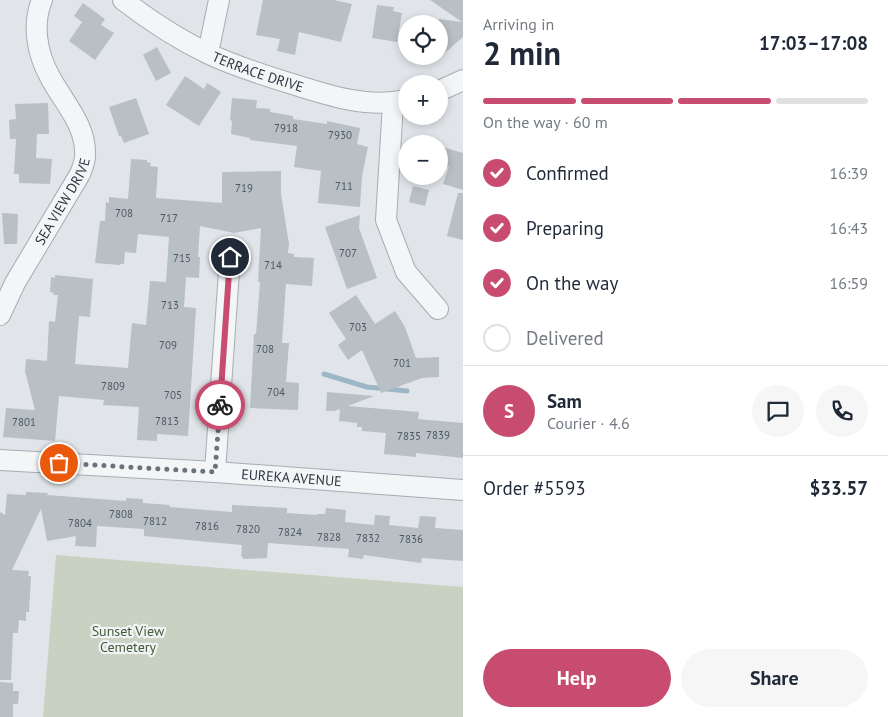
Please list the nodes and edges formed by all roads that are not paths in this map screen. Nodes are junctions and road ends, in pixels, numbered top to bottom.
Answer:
1 (42, 0) edge
2 (123, 0) edge
3 (219, 0) edge
4 (208, 53) junction
5 (463, 80) edge
6 (448, 87) edge
7 (398, 102) edge
8 (398, 119) edge
9 (230, 257) dead end
10 (438, 308) dead end
11 (0, 315) edge
12 (0, 460) edge
13 (215, 472) junction
14 (463, 490) edge

1 - 11 street, SEA VIEW DRIVE
2 - 4 street, TERRACE DRIVE
3 - 4 street
4 - 7 street, TERRACE DRIVE
5 - 6 street
8 - 10 street
9 - 13 street
12 - 13 street, EUREKA AVENUE
13 - 14 street, EUREKA AVENUE

